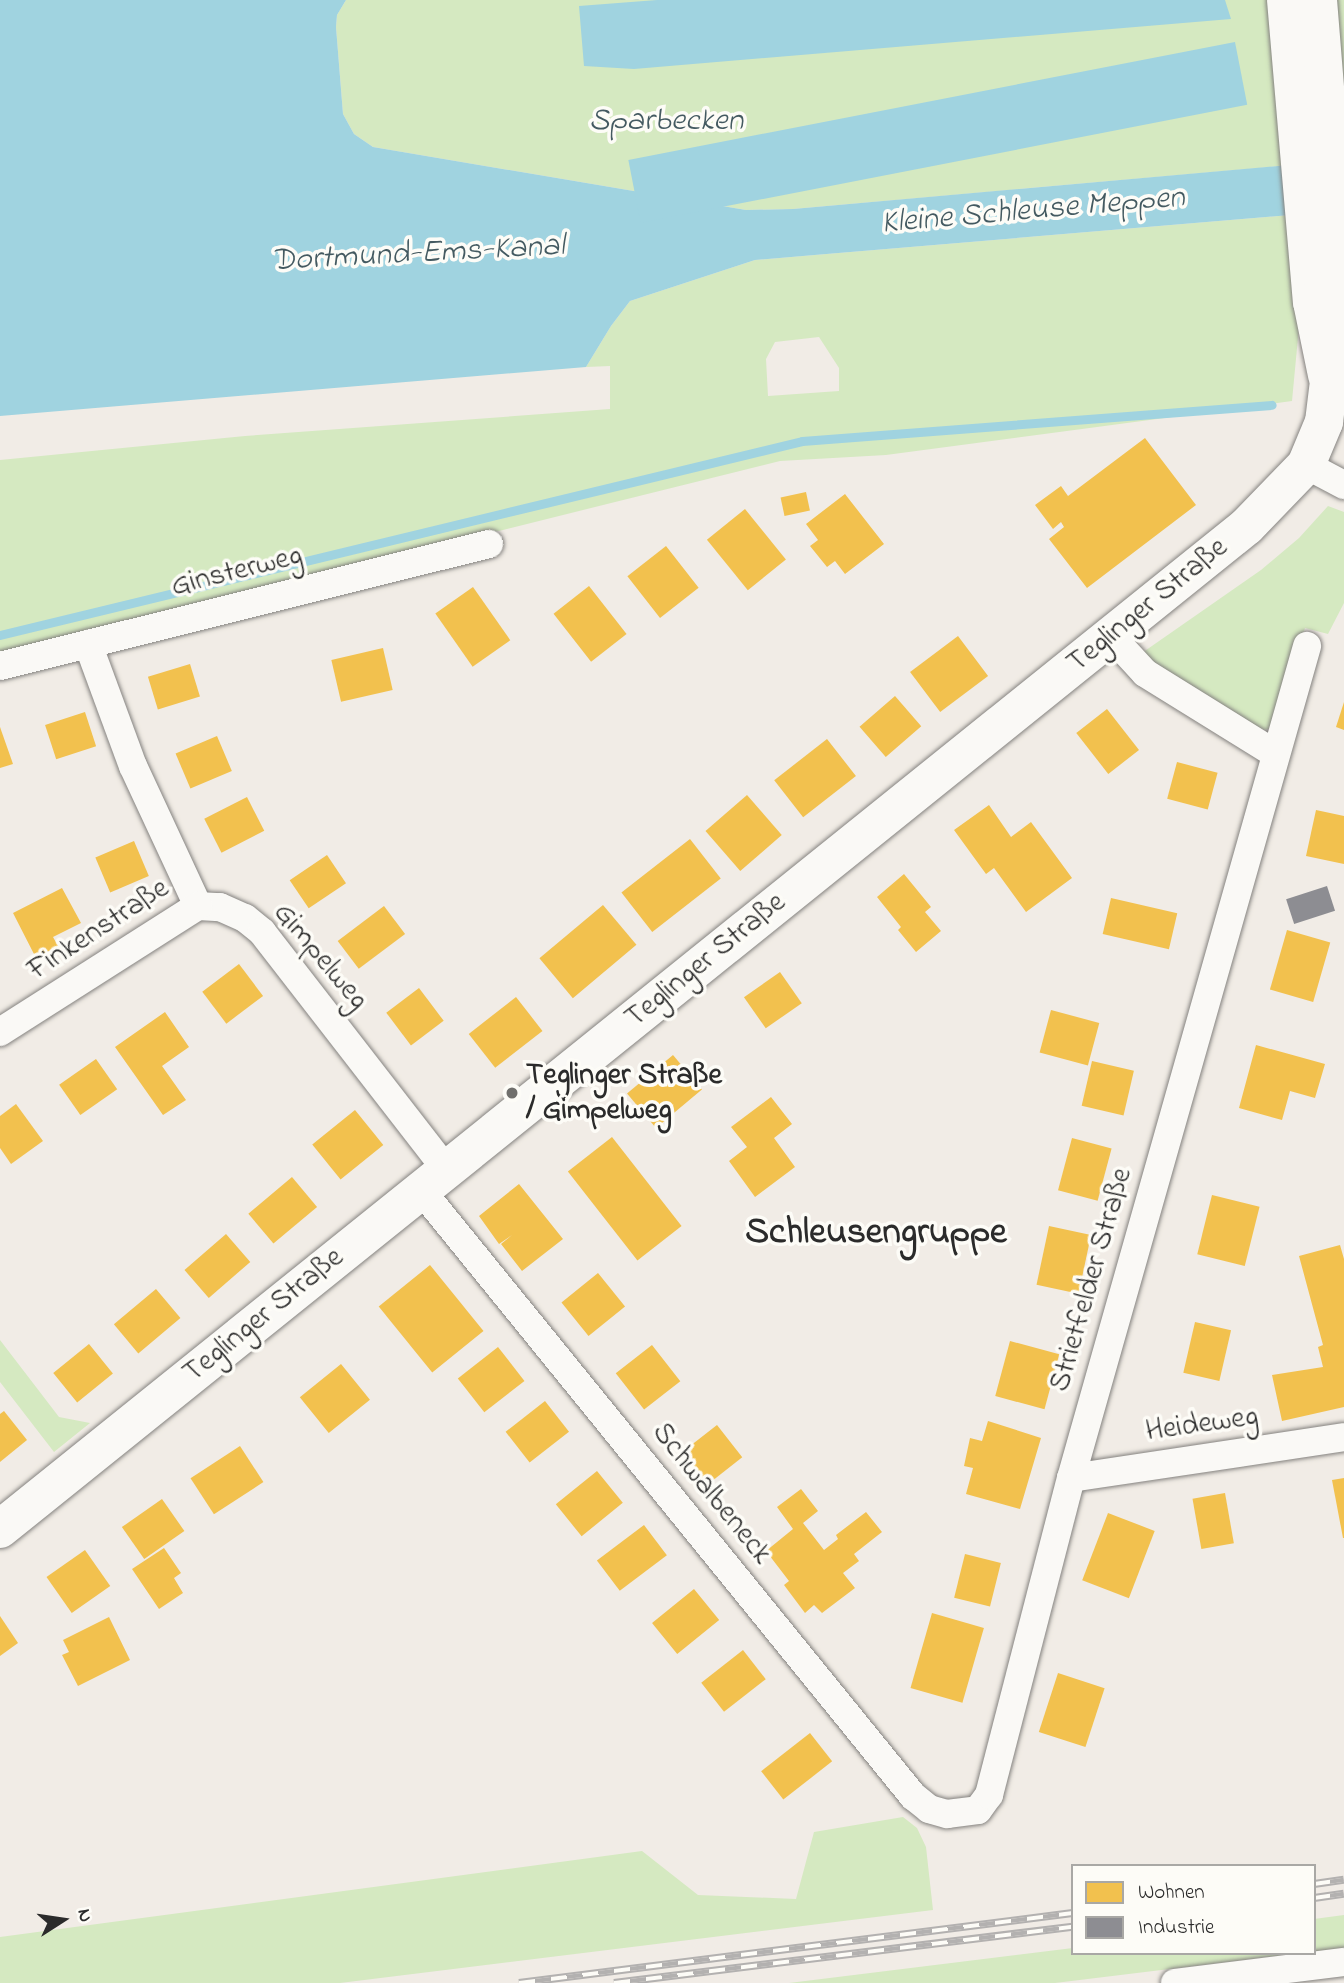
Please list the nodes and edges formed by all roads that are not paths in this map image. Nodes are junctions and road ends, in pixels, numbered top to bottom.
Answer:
1 (1286, 0) edge
2 (1318, 0) edge
3 (1321, 226) junction
4 (1344, 325) edge
5 (1329, 384) junction
6 (1306, 465) junction
7 (1344, 485) edge
8 (489, 544) dead end
9 (1111, 636) junction
10 (88, 643) junction
11 (1307, 646) dead end
12 (0, 666) edge
13 (1274, 753) junction
14 (198, 906) junction
15 (0, 1032) edge
16 (433, 1179) junction
17 (1344, 1437) edge
18 (1071, 1478) junction
19 (0, 1529) edge
20 (964, 1814) joint
21 (1344, 1962) edge
22 (1175, 1983) edge

1 - 3 street, Teglinger Straße
2 - 3 street, Teglinger Straße
3 - 4 street, Teglinger Straße
3 - 5 street, Teglinger Straße
4 - 5 street, Teglinger Straße
5 - 6 street, Teglinger Straße
6 - 7 street
6 - 9 street, Teglinger Straße
8 - 10 street, Ginsterweg
9 - 13 street
9 - 16 street, Teglinger Straße
10 - 12 street, Ginsterweg
10 - 14 street
11 - 13 street, Strietfelder Straße
13 - 18 street, Strietfelder Straße
14 - 15 street, Finkenstraße
14 - 16 street, Gimpelweg
16 - 19 street, Teglinger Straße
16 - 20 street, Schwalbeneck
17 - 18 street, Heideweg
18 - 20 street, Strietfelder Straße
21 - 22 street

